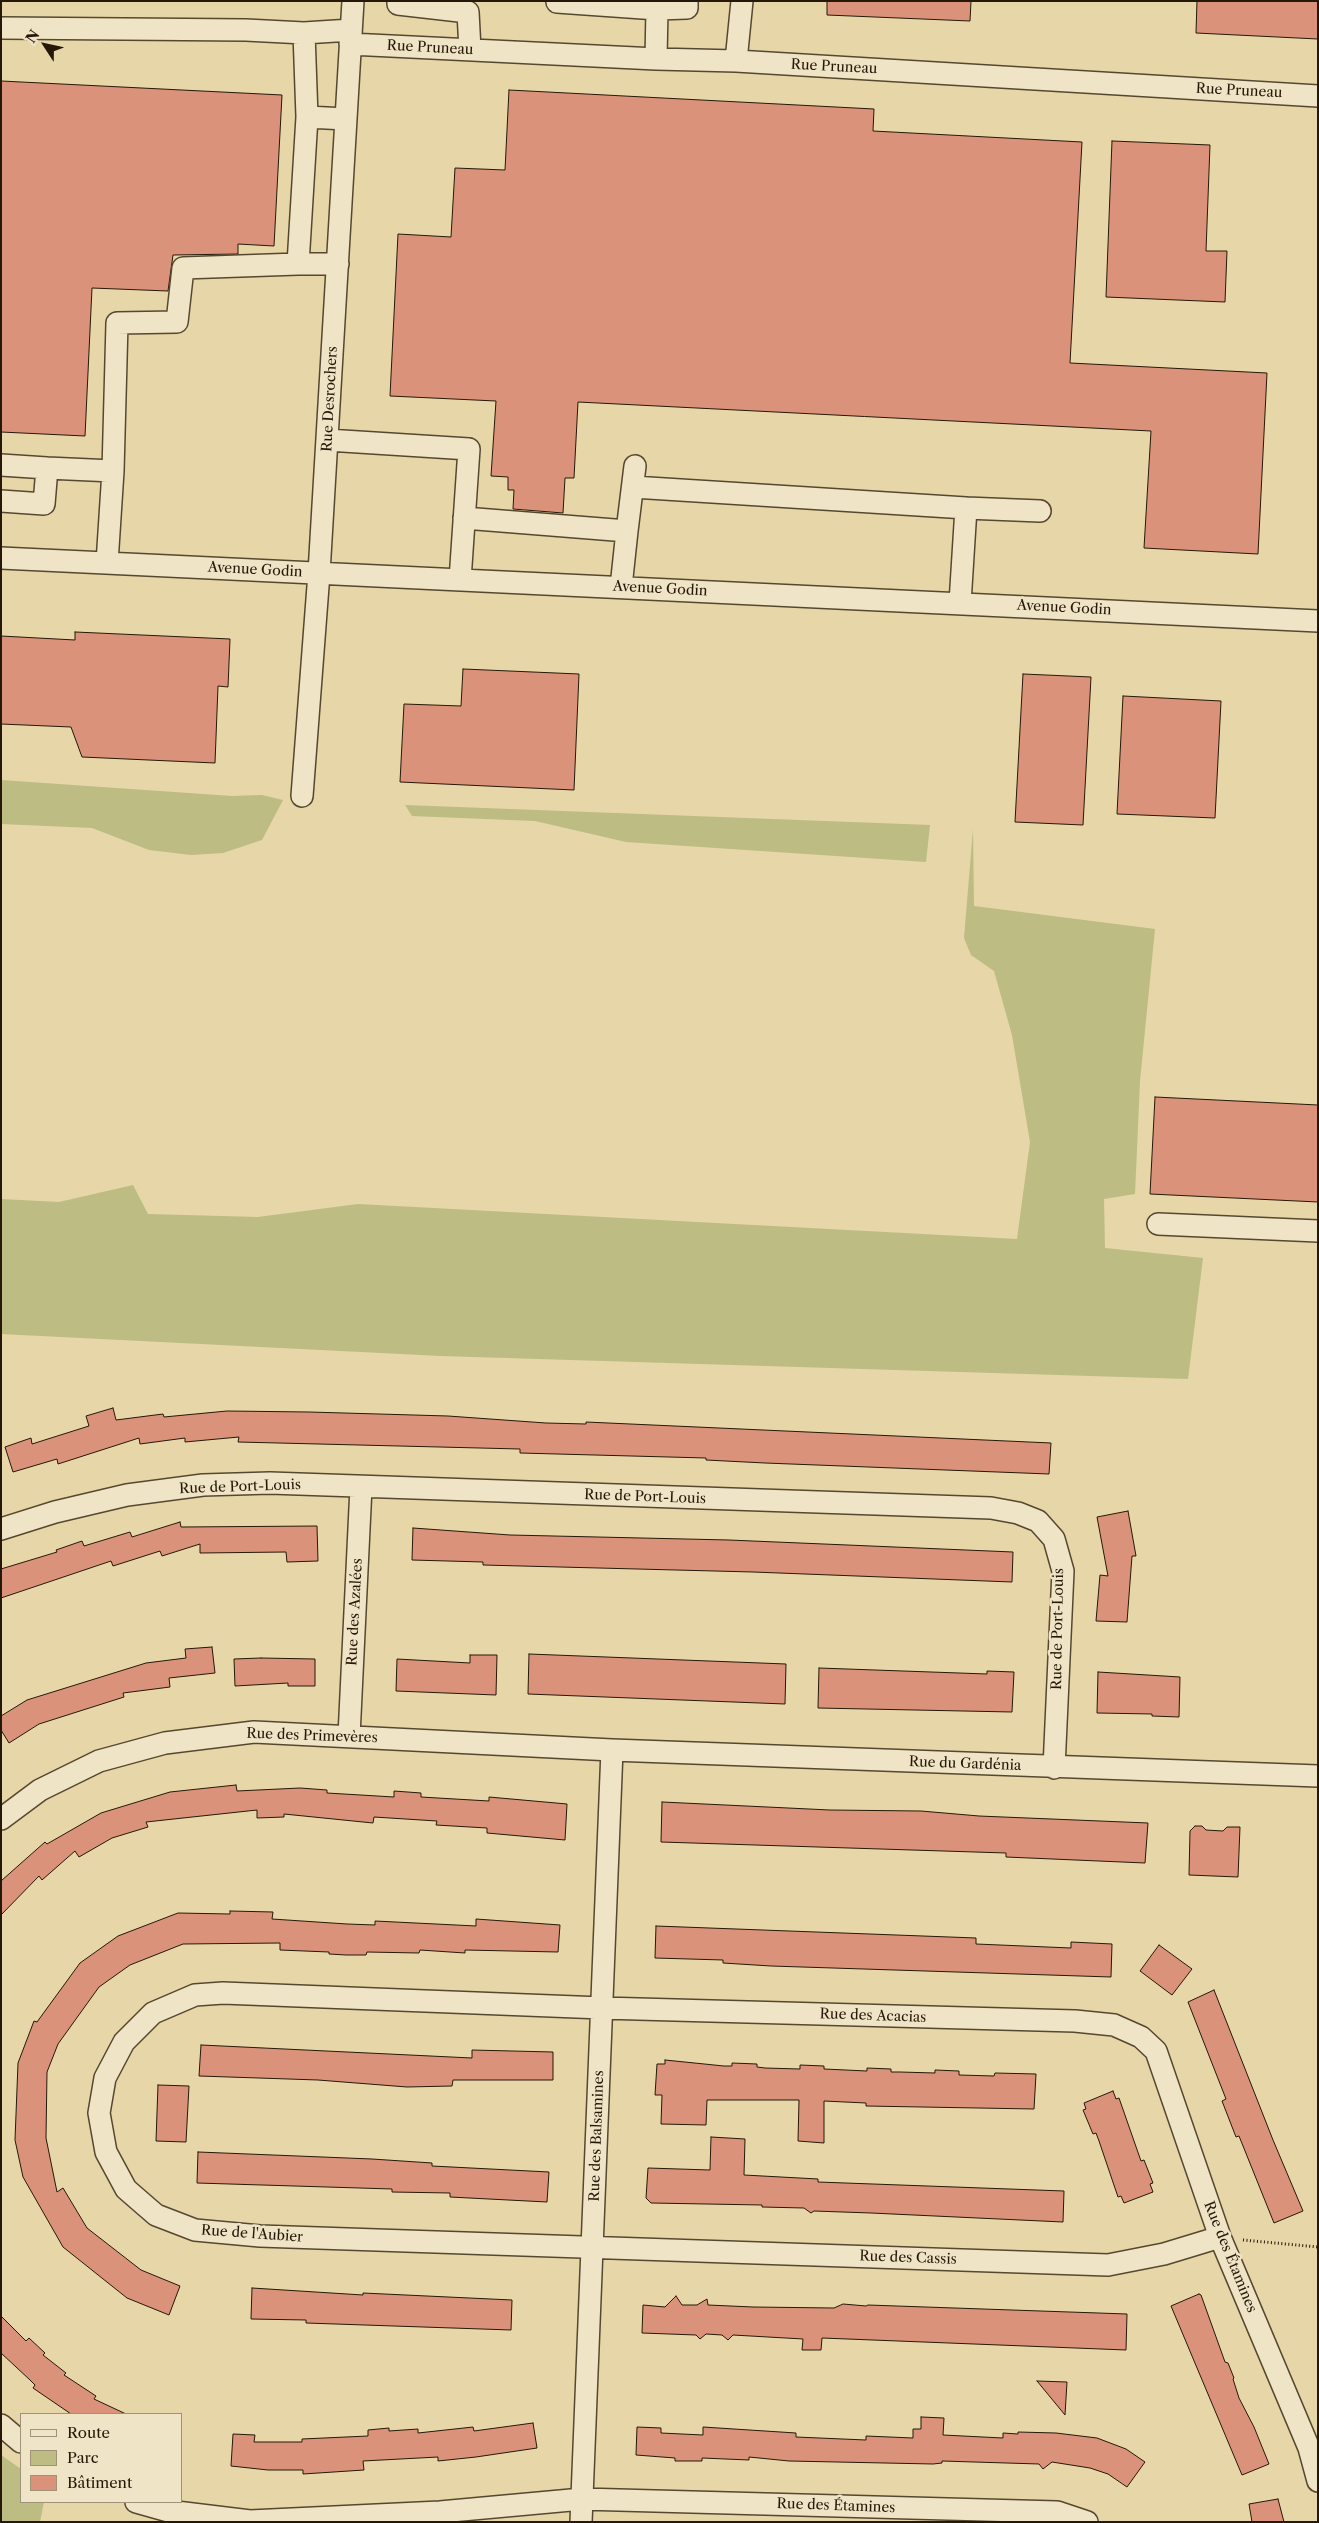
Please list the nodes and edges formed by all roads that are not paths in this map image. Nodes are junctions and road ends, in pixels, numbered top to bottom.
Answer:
1 (352, 1) edge
2 (398, 1) edge
3 (687, 1) edge
4 (742, 1) edge
5 (557, 2) dead end
6 (657, 9) junction
7 (1, 28) edge
8 (304, 33) junction
9 (351, 37) junction
10 (470, 50) junction
11 (656, 60) junction
12 (736, 61) junction
13 (1318, 96) edge
14 (307, 117) junction
15 (346, 119) junction
16 (298, 264) junction
17 (338, 264) junction
18 (327, 440) junction
19 (1, 465) edge
20 (635, 466) dead end
21 (47, 468) junction
22 (112, 471) junction
23 (633, 487) junction
24 (1, 502) edge
25 (966, 508) junction
26 (1040, 511) dead end
27 (464, 518) junction
28 (627, 531) junction
29 (1, 558) edge
30 (107, 563) junction
31 (319, 573) junction
32 (460, 580) junction
33 (621, 588) junction
34 (960, 603) junction
35 (1318, 621) edge
36 (302, 796) dead end
37 (1158, 1224) dead end
38 (1318, 1230) edge
39 (361, 1487) junction
40 (1, 1529) edge
41 (349, 1736) junction
42 (612, 1750) junction
43 (1054, 1768) junction
44 (1318, 1776) edge
45 (1, 1819) edge
46 (602, 2008) junction
47 (1141, 2036) joint
48 (1220, 2237) junction
49 (593, 2247) junction
50 (1, 2425) edge
51 (20, 2441) edge
52 (1318, 2481) edge
53 (582, 2499) junction
54 (139, 2503) edge
55 (582, 2522) edge
56 (1087, 2522) edge

1 - 9 street, Rue Desrochers
2 - 10 street
3 - 6 street
4 - 12 street
5 - 6 street
6 - 11 street
7 - 8 street, Rue Pruneau
8 - 9 street, Rue Pruneau
8 - 14 street
9 - 10 street, Rue Pruneau
9 - 15 street, Rue Desrochers
10 - 11 street, Rue Pruneau
11 - 12 street, Rue Pruneau
12 - 13 street, Rue Pruneau
14 - 15 street
14 - 16 street
15 - 17 street, Rue Desrochers
16 - 17 street
16 - 22 street
17 - 18 street, Rue Desrochers
18 - 27 street
18 - 31 street, Rue Desrochers
19 - 21 street
20 - 23 street
21 - 22 street
21 - 24 street
22 - 30 street
23 - 25 street
23 - 28 street
25 - 26 street
25 - 34 street
27 - 28 street
27 - 32 street
28 - 33 street
29 - 30 street, Avenue Godin
30 - 31 street, Avenue Godin
31 - 32 street, Avenue Godin
31 - 36 street, Rue Desrochers
32 - 33 street, Avenue Godin
33 - 34 street, Avenue Godin
34 - 35 street, Avenue Godin
37 - 38 street
39 - 40 street, Rue de Port-Louis
39 - 41 street, Rue des Azalées
39 - 43 street, Rue de Port-Louis
41 - 42 street, Rue des Primevères
41 - 45 street, Rue des Primevères
42 - 43 street, Rue du Gardénia
42 - 46 street, Rue des Balsamines
43 - 44 street, Rue du Gardénia
46 - 47 street, Rue des Acacias
46 - 49 street, Rue des Balsamines
46 - 49 street, Rue de l'Aubier
47 - 48 street, Rue des Étamines
48 - 49 street, Rue des Cassis
48 - 52 street, Rue des Étamines
49 - 53 street, Rue des Balsamines
50 - 51 street
53 - 54 street
53 - 55 street, Rue des Balsamines
53 - 56 street, Rue des Étamines

